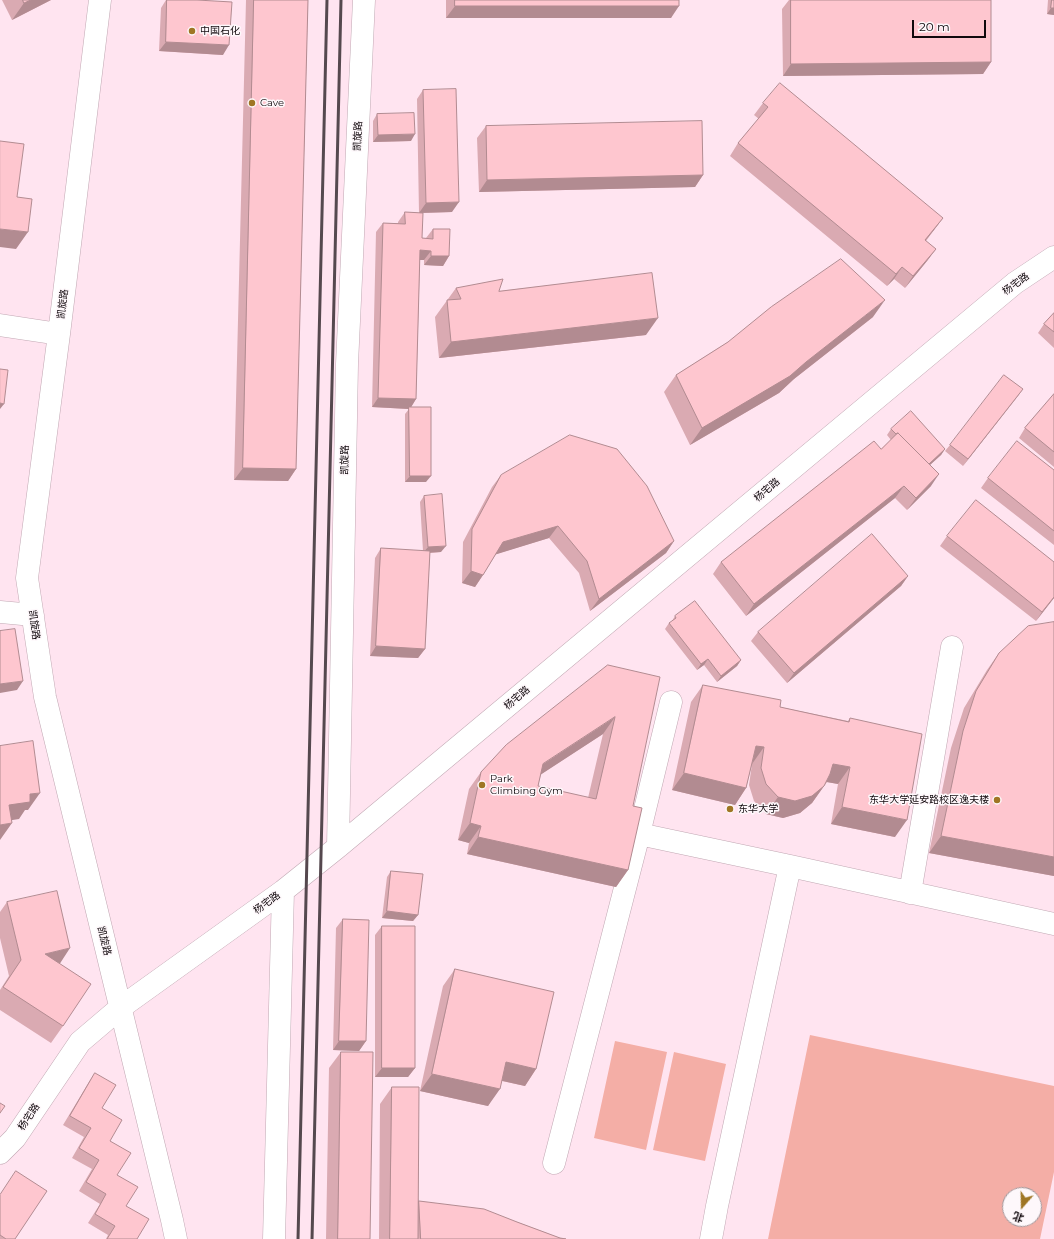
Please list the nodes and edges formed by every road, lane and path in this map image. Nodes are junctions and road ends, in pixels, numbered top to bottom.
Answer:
1 (100, 0) edge
2 (364, 0) edge
3 (1054, 257) edge
4 (0, 325) edge
5 (60, 334) junction
6 (0, 612) edge
7 (33, 615) junction
8 (952, 647) dead end
9 (671, 702) dead end
10 (639, 834) junction
11 (338, 847) junction
12 (790, 866) junction
13 (283, 891) junction
14 (910, 893) junction
15 (1054, 924) edge
16 (120, 1008) junction
17 (0, 1153) edge
18 (554, 1163) dead end
19 (176, 1239) edge
20 (274, 1239) edge
21 (711, 1239) edge

1 - 5 street, 凯旋路
2 - 11 street, 凯旋路
3 - 11 street, 杨宅路
4 - 5 street
5 - 7 street, 凯旋路
6 - 7 street
7 - 16 street, 凯旋路
8 - 14 street
9 - 10 street
10 - 12 street
10 - 18 street
11 - 13 street, 杨宅路
12 - 14 street
12 - 21 street
13 - 16 street, 杨宅路
13 - 20 street
14 - 15 street
16 - 17 street, 杨宅路
16 - 19 street, 凯旋路

